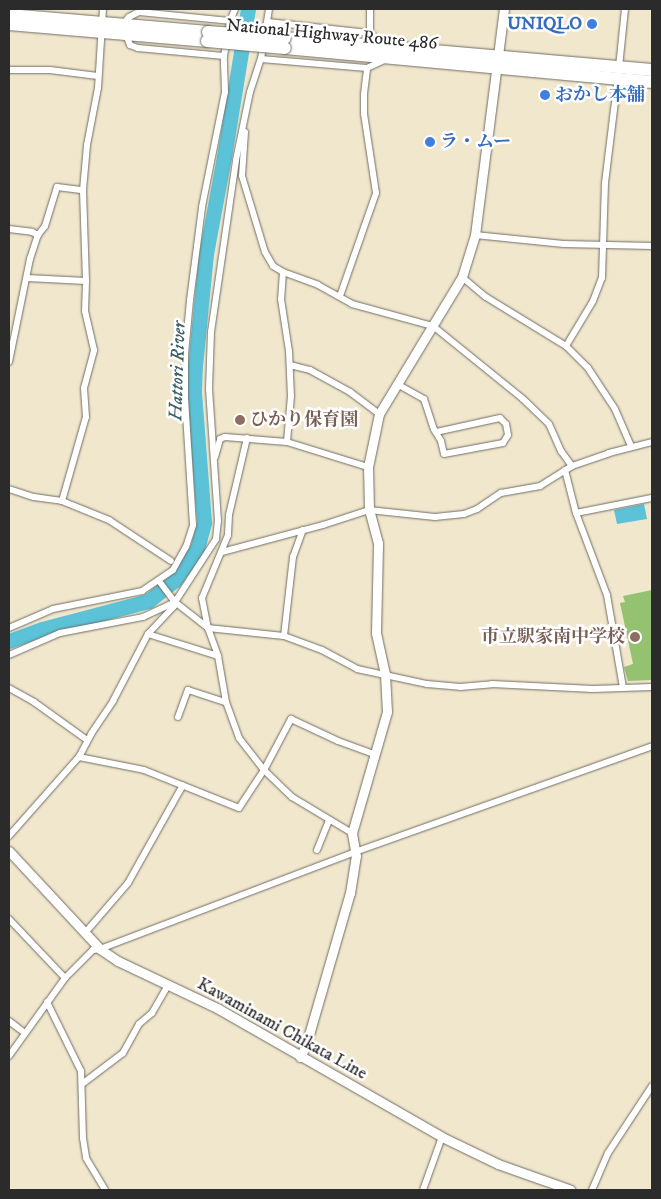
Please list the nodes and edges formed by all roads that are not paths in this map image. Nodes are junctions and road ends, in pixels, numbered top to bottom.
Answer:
1 (103, 9) edge
2 (234, 9) edge
3 (269, 9) edge
4 (370, 9) edge
5 (504, 9) edge
6 (625, 9) edge
7 (9, 15) edge
8 (230, 21) junction
9 (268, 22) junction
10 (9, 24) edge
11 (102, 27) junction
12 (124, 29) junction
13 (370, 33) junction
14 (388, 53) junction
15 (224, 56) junction
16 (261, 59) junction
17 (498, 62) junction
18 (368, 68) junction
19 (9, 70) edge
20 (652, 70) edge
21 (619, 73) junction
22 (98, 76) junction
23 (652, 82) edge
24 (242, 128) junction
25 (83, 190) junction
26 (9, 230) edge
27 (38, 235) junction
28 (475, 235) junction
29 (605, 244) junction
30 (652, 246) edge
31 (283, 272) junction
32 (462, 277) junction
33 (27, 278) junction
34 (86, 281) junction
35 (340, 296) junction
36 (433, 326) junction
37 (12, 333) edge
38 (566, 346) junction
39 (9, 362) edge
40 (290, 365) junction
41 (397, 384) junction
42 (379, 414) junction
43 (436, 432) junction
44 (246, 438) junction
45 (287, 442) junction
46 (652, 442) edge
47 (631, 446) junction
48 (214, 464) junction
49 (572, 466) junction
50 (368, 467) junction
51 (565, 470) junction
52 (9, 489) edge
53 (652, 498) edge
54 (62, 501) junction
55 (369, 510) junction
56 (576, 513) junction
57 (303, 530) junction
58 (186, 547) junction
59 (222, 552) junction
60 (171, 561) junction
61 (159, 581) junction
62 (174, 600) junction
63 (9, 628) edge
64 (208, 628) junction
65 (148, 634) junction
66 (284, 636) junction
67 (9, 655) edge
68 (218, 656) junction
69 (384, 674) junction
70 (652, 687) edge
71 (9, 688) edge
72 (623, 688) junction
73 (226, 702) junction
74 (178, 717) dead end
75 (87, 740) junction
76 (652, 746) edge
77 (374, 754) junction
78 (79, 757) junction
79 (264, 770) junction
80 (183, 785) junction
81 (329, 820) junction
82 (352, 833) junction
83 (9, 836) edge
84 (317, 850) dead end
85 (9, 851) edge
86 (355, 852) junction
87 (9, 919) edge
88 (85, 933) junction
89 (100, 949) junction
90 (65, 978) junction
91 (168, 985) junction
92 (47, 1002) junction
93 (9, 1021) edge
94 (25, 1033) junction
95 (9, 1056) edge
96 (300, 1057) junction
97 (82, 1084) junction
98 (652, 1086) edge
99 (442, 1138) junction
100 (105, 1190) edge
101 (422, 1190) edge
102 (571, 1190) edge
103 (592, 1190) edge

1 - 11 street
2 - 8 street
3 - 9 street
4 - 13 street
5 - 17 street
6 - 21 street
7 - 11 highway, National Highway Route 486
8 - 12 street
8 - 15 street
9 - 13 street
9 - 16 street
10 - 11 highway, National Highway Route 486
11 - 12 highway, National Highway Route 486
11 - 22 street
12 - 14 highway, National Highway Route 486, bridge
12 - 15 street
13 - 14 street
14 - 17 highway, National Highway Route 486
14 - 18 street
15 - 58 street
16 - 18 street
16 - 24 street
17 - 21 highway, National Highway Route 486
17 - 28 street
18 - 35 street
19 - 22 street
20 - 21 highway, National Highway Route 486
21 - 23 highway, National Highway Route 486
21 - 29 street
22 - 25 street
24 - 31 street
24 - 48 street
25 - 27 street
25 - 34 street
26 - 27 street
27 - 33 street
28 - 29 street
28 - 32 street
29 - 30 street
29 - 38 street
31 - 35 street
31 - 40 street
32 - 36 street
32 - 38 street
33 - 34 street
33 - 37 street
34 - 54 street
35 - 36 street
36 - 41 street
36 - 49 street
37 - 39 street
38 - 47 street
40 - 42 street
40 - 45 street
41 - 42 street
41 - 43 street
42 - 50 street
43 - 43 street
44 - 45 street
44 - 48 street
44 - 59 street
45 - 50 street
46 - 47 street
47 - 49 street
48 - 62 street
49 - 51 street
50 - 55 street
51 - 55 street
51 - 56 street
52 - 54 street
53 - 56 street
54 - 60 street
55 - 57 street
55 - 69 street
56 - 72 street
57 - 59 street
57 - 66 street
58 - 60 street
58 - 61 street
59 - 64 street
60 - 61 street
61 - 62 street
61 - 63 street
62 - 64 street
62 - 65 street
62 - 67 street
64 - 66 street
64 - 68 street
65 - 68 street
65 - 75 street
66 - 69 street
68 - 73 street
69 - 72 street
69 - 77 street
70 - 72 street
71 - 75 street
73 - 74 street
73 - 79 street
75 - 78 street
76 - 86 street
77 - 79 street
77 - 82 street
78 - 80 street
78 - 83 street
79 - 80 street
79 - 81 street
80 - 88 street
81 - 82 street
81 - 84 street
82 - 86 street
85 - 88 street, Kawaminami Chikata Line
86 - 89 street
86 - 96 street
87 - 90 street
88 - 89 street, Kawaminami Chikata Line
89 - 90 street
89 - 91 street, Kawaminami Chikata Line
90 - 92 street
91 - 96 street, Kawaminami Chikata Line
91 - 97 street
92 - 94 street
92 - 97 street
93 - 94 street
94 - 95 street
96 - 99 street, Kawaminami Chikata Line
97 - 100 street
98 - 103 street
99 - 101 street
99 - 102 street, Kawaminami Chikata Line

